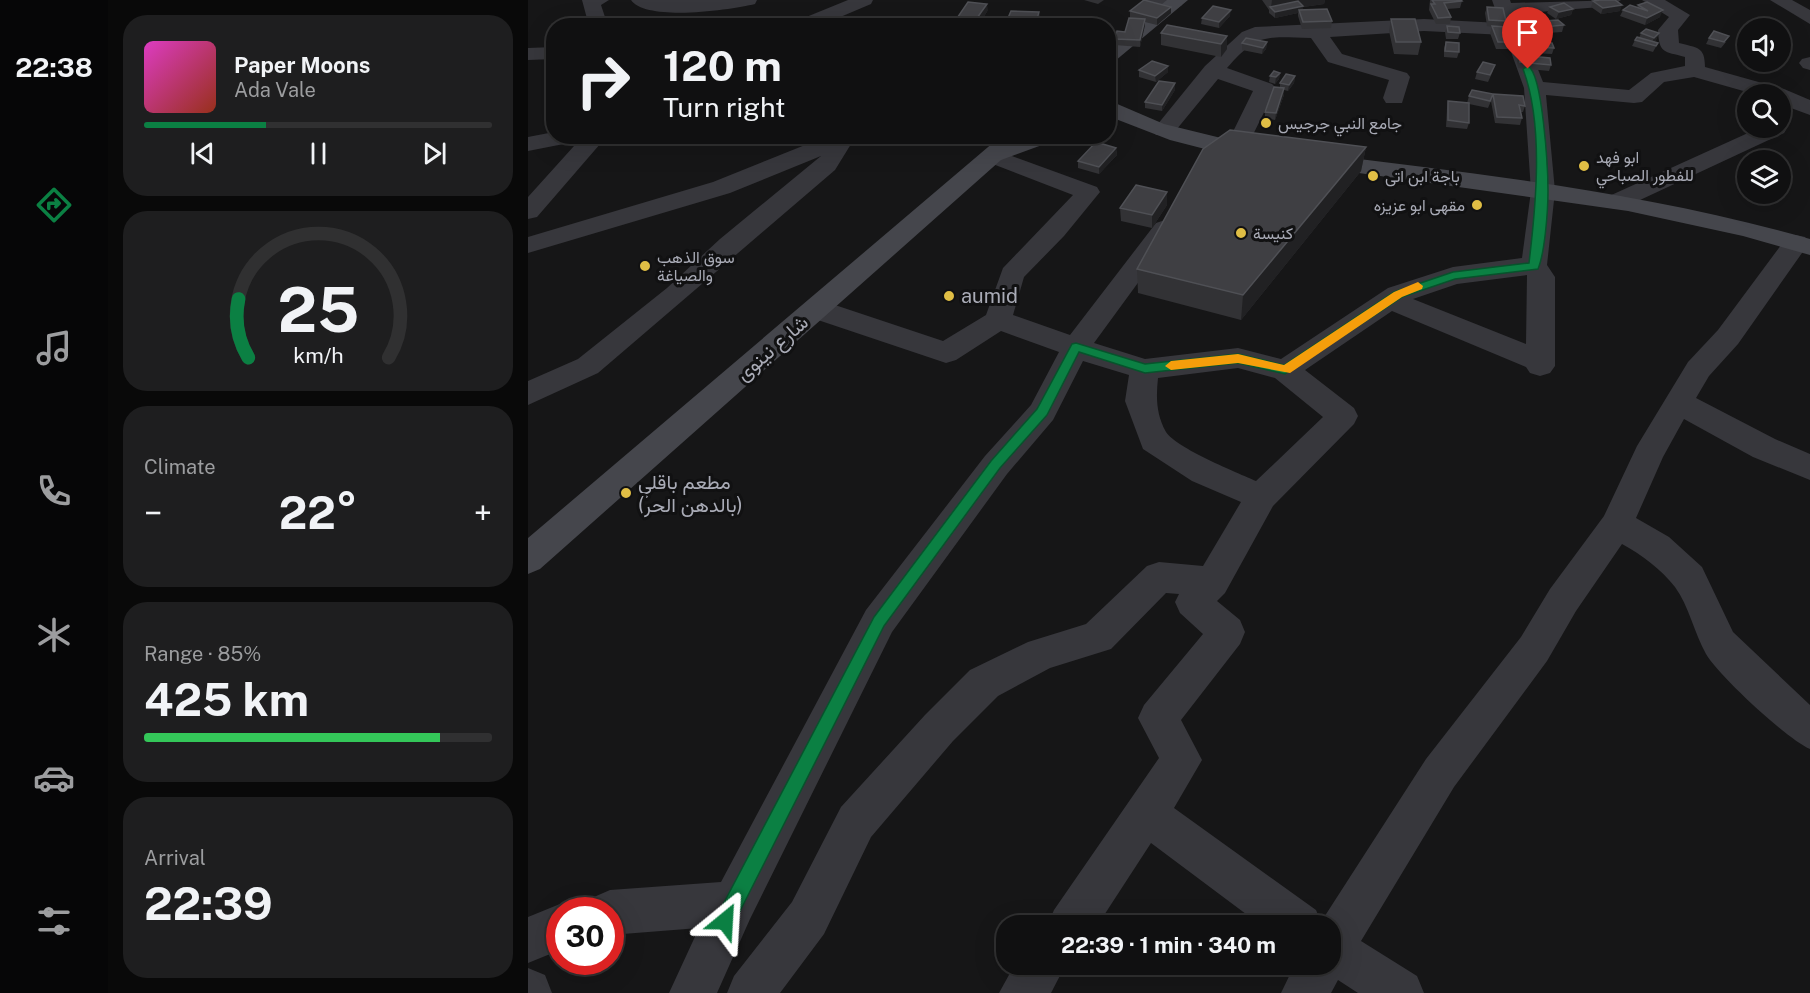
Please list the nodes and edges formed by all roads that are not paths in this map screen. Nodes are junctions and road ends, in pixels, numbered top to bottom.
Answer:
1 (600, 0) edge
2 (640, 0) edge
3 (748, 0) edge
4 (824, 0) edge
5 (1152, 0) edge
6 (1612, 0) edge
7 (1651, 0) edge
8 (1779, 0) edge
9 (858, 3) edge
10 (1176, 3) edge
11 (1503, 4) edge
12 (596, 18) edge
13 (821, 18) edge
14 (1810, 18) edge
15 (1513, 30) junction
16 (1317, 32) junction
17 (1116, 51) edge
18 (546, 53) edge
19 (528, 54) edge
20 (1212, 70) junction
21 (1695, 71) junction
22 (1741, 84) edge
23 (1535, 88) junction
24 (1395, 98) dead end
25 (1791, 100) edge
26 (1810, 108) edge
27 (1116, 111) edge
28 (1810, 114) edge
29 (1791, 122) edge
30 (1116, 129) edge
31 (1164, 130) junction
32 (1754, 138) edge
33 (546, 141) edge
34 (528, 144) edge
35 (589, 144) edge
36 (829, 144) edge
37 (840, 144) edge
38 (1007, 144) edge
39 (1024, 144) edge
40 (993, 156) junction
41 (1219, 157) junction
42 (1543, 191) junction
43 (1182, 202) edge
44 (1616, 202) junction
45 (528, 212) edge
46 (528, 244) edge
47 (1803, 245) edge
48 (1534, 266) junction
49 (1390, 300) junction
50 (816, 309) junction
51 (998, 320) junction
52 (1076, 347) junction
53 (1145, 369) junction
54 (1285, 370) junction
55 (528, 394) edge
56 (1677, 402) junction
57 (1810, 467) edge
58 (1260, 497) junction
59 (1617, 524) junction
60 (533, 552) edge
61 (1212, 582) junction
62 (1810, 730) edge
63 (1146, 813) junction
64 (734, 903) junction
65 (624, 912) edge
66 (1077, 915) edge
67 (1285, 915) edge
68 (1341, 932) edge
69 (546, 933) edge
70 (528, 940) edge
71 (1341, 955) edge
72 (1035, 975) edge
73 (1315, 975) edge
74 (693, 993) edge
75 (751, 993) edge
76 (1023, 993) edge
77 (1305, 993) edge
78 (1400, 993) edge

1 - 12 street
2 - 3 street
4 - 9 street
5 - 10 street
6 - 11 street
7 - 21 street
8 - 14 street
9 - 13 street
10 - 17 street
11 - 15 street
15 - 16 street
15 - 23 street
16 - 20 street
16 - 24 street
18 - 19 street
20 - 31 street
20 - 41 street
21 - 22 street
21 - 23 street
23 - 42 street
25 - 26 street
27 - 31 street
28 - 29 street
30 - 41 street
31 - 41 street
32 - 44 street
33 - 34 street
35 - 45 street
36 - 46 street
37 - 55 street
38 - 40 street, شارع نينوى
39 - 40 street
40 - 50 street, شارع نينوى
40 - 51 street
41 - 42 street
42 - 44 street
42 - 48 street
43 - 52 street
44 - 47 street
47 - 56 street
48 - 49 street
48 - 49 street
49 - 54 street
50 - 51 street
50 - 60 street, شارع نينوى
51 - 52 street
52 - 53 street
52 - 64 street
53 - 54 street
53 - 58 street
54 - 58 street
56 - 57 street
56 - 59 street
58 - 61 street
59 - 62 street
59 - 68 street
61 - 63 street
61 - 75 street
63 - 66 street
63 - 67 street
64 - 65 street
64 - 74 street
69 - 70 street
71 - 78 street
72 - 76 street
73 - 77 street

